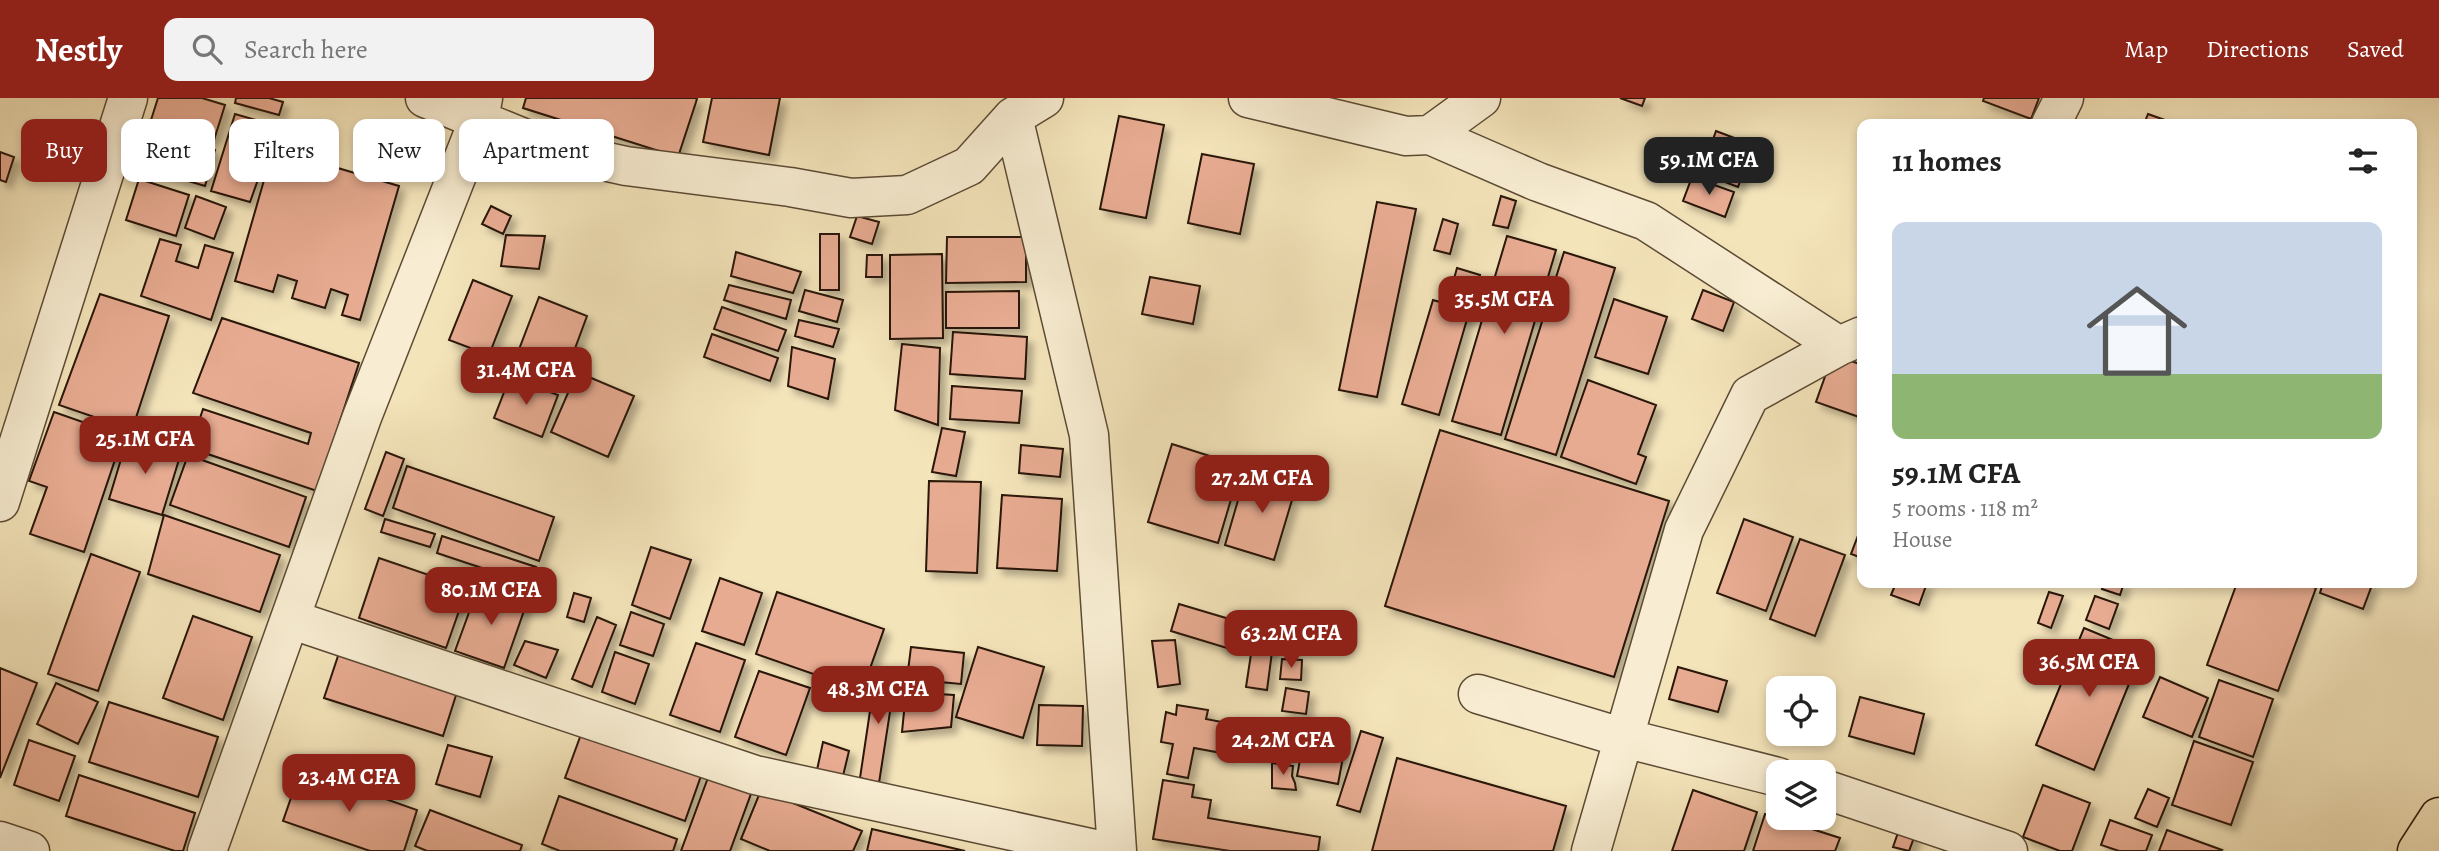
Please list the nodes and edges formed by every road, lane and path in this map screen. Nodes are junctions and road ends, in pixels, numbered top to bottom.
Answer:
1 (128, 98) edge
2 (425, 98) edge
3 (1248, 98) edge
4 (1481, 98) edge
5 (2064, 98) edge
6 (481, 108) edge
7 (1029, 108) edge
8 (2054, 119) edge
9 (1430, 135) junction
10 (1851, 341) edge
11 (0, 502) edge
12 (290, 619) junction
13 (1478, 694) dead end
14 (1624, 738) junction
15 (1766, 774) edge
16 (1836, 793) edge
17 (2439, 817) edge
18 (0, 841) edge
19 (30, 851) edge
20 (207, 851) edge
21 (1104, 851) edge
22 (1117, 851) edge
23 (1591, 851) edge
24 (2008, 851) edge
25 (2417, 851) edge

1 - 11 street
2 - 6 street
3 - 9 street
4 - 9 street
5 - 8 street
6 - 7 street
6 - 12 street
7 - 22 street
9 - 10 street
10 - 14 street
12 - 20 street
12 - 21 street
13 - 14 street
14 - 15 street
14 - 23 street
16 - 24 street
17 - 25 highway
18 - 19 street

